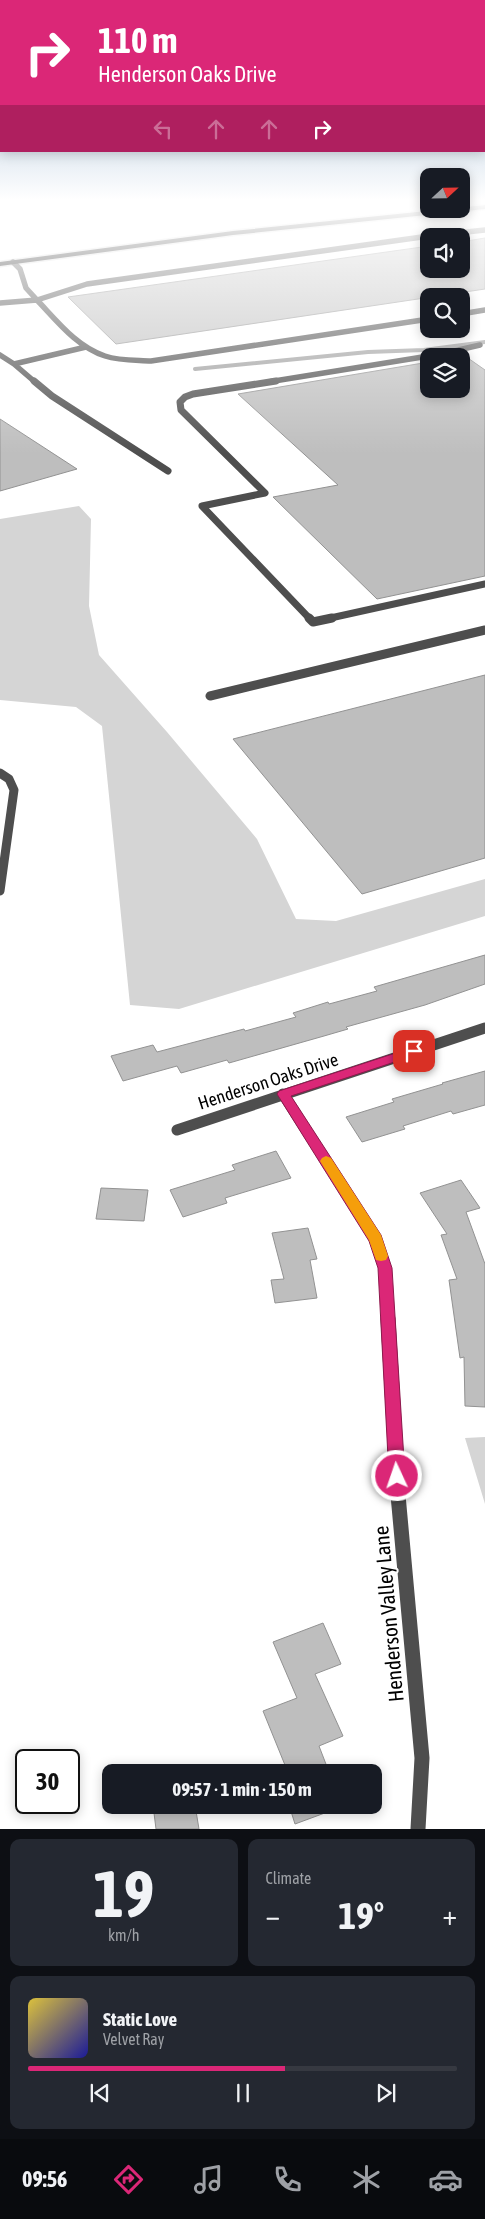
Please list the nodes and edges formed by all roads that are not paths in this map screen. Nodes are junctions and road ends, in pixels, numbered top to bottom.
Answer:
1 (25, 283) edge
2 (92, 283) edge
3 (36, 300) junction
4 (0, 303) edge
5 (485, 310) edge
6 (470, 312) edge
7 (420, 320) edge
8 (483, 346) edge
9 (86, 347) junction
10 (0, 355) edge
11 (14, 364) junction
12 (168, 471) dead end
13 (485, 584) edge
14 (485, 630) edge
15 (210, 696) dead end
16 (0, 773) edge
17 (0, 891) edge
18 (485, 1028) edge
19 (283, 1094) junction
20 (177, 1130) dead end
21 (418, 1829) edge

1 - 3 street
2 - 3 street
3 - 4 street
3 - 9 street
5 - 6 street
7 - 9 street
8 - 13 street
9 - 11 street
10 - 11 street
11 - 12 street
14 - 15 street
16 - 17 street
18 - 19 street, Henderson Oaks Drive
19 - 20 street, Henderson Oaks Drive
19 - 21 street, Henderson Valley Lane

